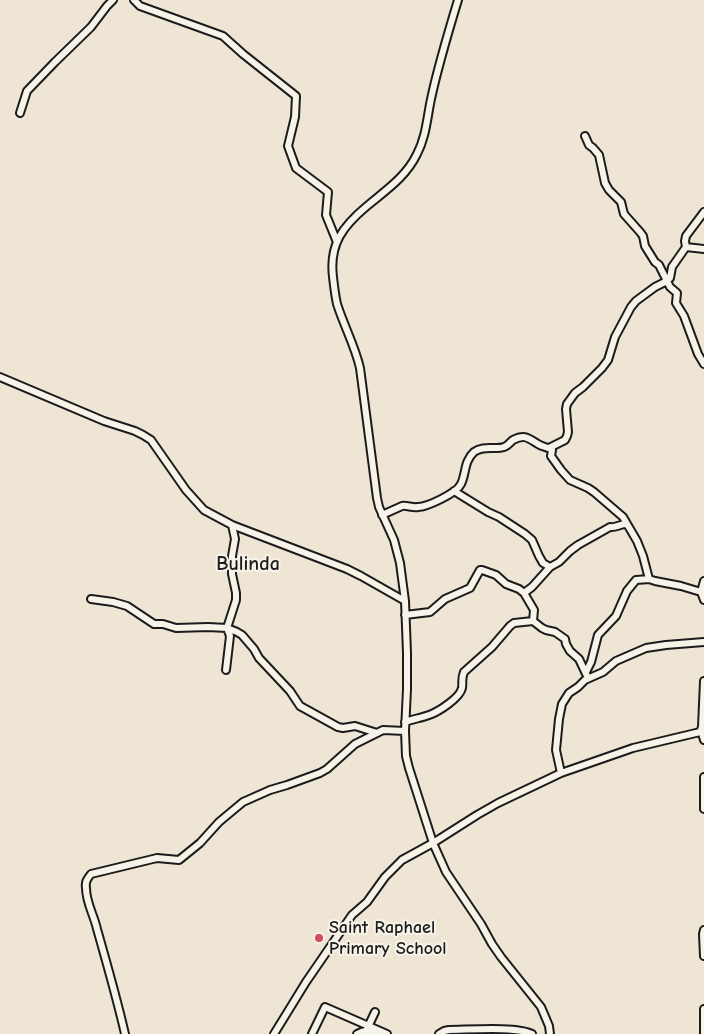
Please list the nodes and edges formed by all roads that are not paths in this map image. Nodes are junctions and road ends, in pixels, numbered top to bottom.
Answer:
1 (113, 0) edge
2 (134, 0) edge
3 (458, 0) edge
4 (20, 113) dead end
5 (585, 136) dead end
6 (704, 212) edge
7 (337, 242) junction
8 (686, 247) junction
9 (704, 249) edge
10 (668, 281) junction
11 (704, 364) edge
12 (0, 377) edge
13 (549, 448) junction
14 (454, 491) junction
15 (382, 515) junction
16 (626, 524) junction
17 (232, 525) junction
18 (550, 568) junction
19 (648, 578) junction
20 (704, 581) edge
21 (701, 592) junction
22 (524, 593) junction
23 (91, 599) dead end
24 (704, 600) edge
25 (405, 601) junction
26 (405, 616) junction
27 (534, 621) junction
28 (227, 628) junction
29 (704, 643) edge
30 (704, 650) edge
31 (226, 670) dead end
32 (587, 675) junction
33 (704, 681) edge
34 (406, 722) junction
35 (701, 730) junction
36 (405, 731) junction
37 (377, 733) junction
38 (704, 740) edge
39 (561, 773) junction
40 (704, 777) edge
41 (704, 809) edge
42 (433, 843) junction
43 (704, 930) edge
44 (704, 956) edge
45 (704, 1009) edge
46 (375, 1012) dead end
47 (368, 1028) junction
48 (125, 1034) edge
49 (274, 1034) edge
50 (312, 1034) edge
51 (357, 1034) edge
52 (378, 1034) edge
53 (387, 1034) edge
54 (439, 1034) edge
55 (532, 1034) edge
56 (550, 1034) edge
57 (704, 1034) edge

1 - 4 street
2 - 7 street
3 - 7 street
5 - 10 street
6 - 8 street
7 - 15 street
8 - 9 street
8 - 10 street
10 - 11 street
10 - 13 street
12 - 17 street
13 - 14 street
13 - 16 street
14 - 15 street
14 - 18 street
15 - 25 street
16 - 18 street
16 - 19 street
17 - 25 street
17 - 28 street
18 - 22 street
19 - 21 street
19 - 32 street
20 - 21 street
21 - 24 street
22 - 26 street
22 - 27 street
23 - 28 street
25 - 26 street
26 - 34 street
27 - 32 street
27 - 34 street
28 - 31 street
28 - 37 street
29 - 30 street
29 - 32 street
32 - 39 street
33 - 35 street
34 - 36 street
35 - 38 street
35 - 39 street
36 - 37 street
36 - 42 street
37 - 48 street
39 - 42 street
40 - 41 street
42 - 49 street
42 - 56 street
43 - 44 street
45 - 57 street
46 - 47 street
47 - 50 street
47 - 51 street
47 - 52 street
47 - 53 street
54 - 55 street

